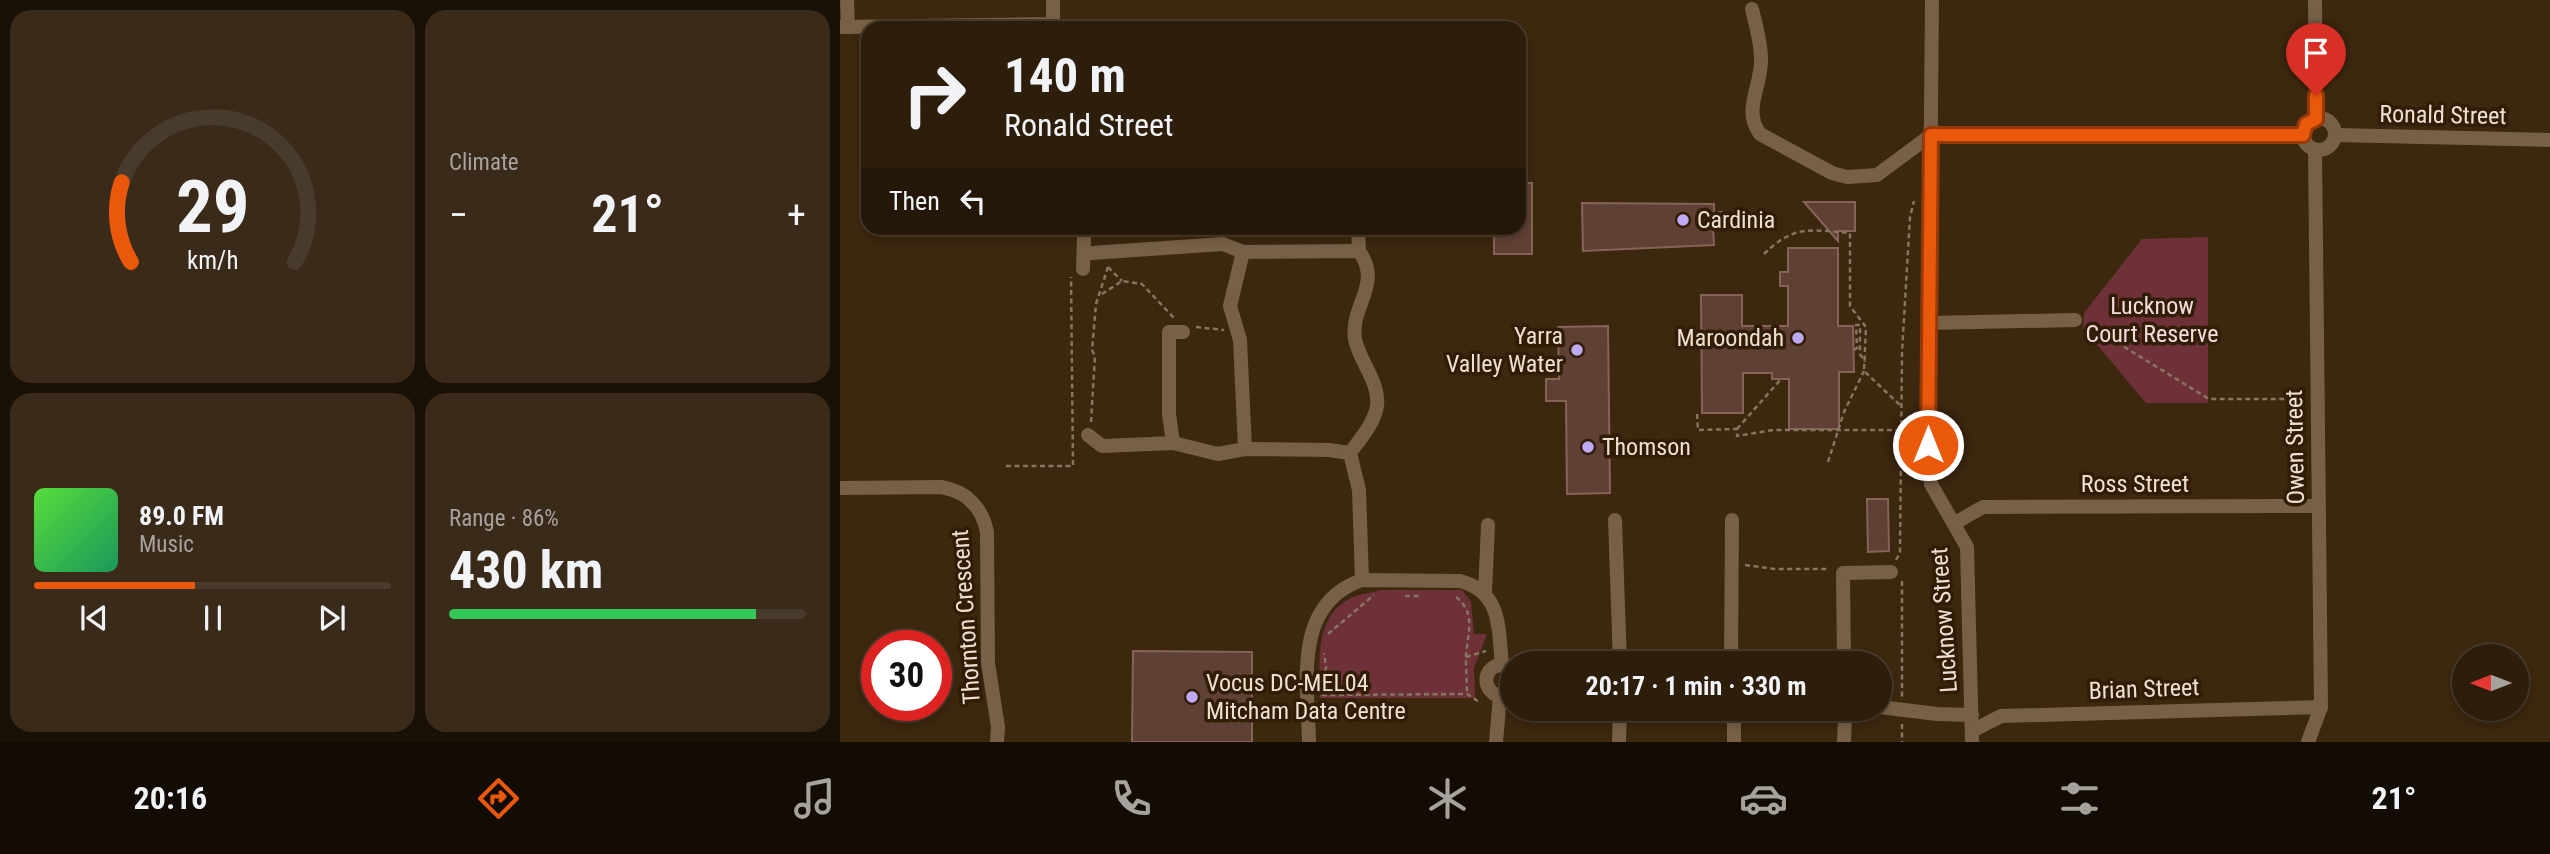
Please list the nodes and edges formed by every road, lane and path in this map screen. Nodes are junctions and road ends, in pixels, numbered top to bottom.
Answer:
1 (847, 0) edge
2 (1053, 0) edge
3 (1932, 0) edge
4 (2315, 0) edge
5 (1752, 9) dead end
6 (1052, 21) edge
7 (844, 27) edge
8 (2316, 119) junction
9 (1931, 135) junction
10 (2303, 135) junction
11 (2335, 135) junction
12 (2550, 140) edge
13 (2315, 150) junction
14 (1915, 190) dead end
15 (1359, 235) edge
16 (1359, 251) junction
17 (1243, 252) junction
18 (1764, 254) dead end
19 (1102, 257) junction
20 (1071, 267) dead end
21 (1122, 281) junction
22 (1102, 293) junction
23 (2075, 320) dead end
24 (1930, 323) junction
25 (1234, 326) junction
26 (1184, 327) junction
27 (2095, 329) dead end
28 (1860, 354) junction
29 (1865, 362) junction
30 (1864, 371) junction
31 (1781, 379) dead end
32 (2318, 399) junction
33 (1902, 407) dead end
34 (1697, 414) dead end
35 (1737, 429) junction
36 (1902, 430) dead end
37 (1839, 431) junction
38 (1088, 435) joint
39 (1173, 443) junction
40 (1244, 449) junction
41 (1350, 453) junction
42 (1828, 462) dead end
43 (1006, 466) dead end
44 (840, 488) edge
45 (2318, 506) junction
46 (1615, 520) dead end
47 (1732, 520) dead end
48 (1955, 523) junction
49 (1488, 525) dead end
50 (1731, 563) junction
51 (1891, 572) junction
52 (1843, 573) junction
53 (1362, 580) junction
54 (1485, 593) junction
55 (1451, 594) dead end
56 (1383, 595) dead end
57 (1424, 595) dead end
58 (1402, 596) dead end
59 (1326, 637) dead end
60 (1324, 647) dead end
61 (1500, 647) junction
62 (1501, 651) edge
63 (1620, 651) edge
64 (1731, 651) edge
65 (1844, 651) edge
66 (1466, 657) junction
67 (1500, 667) edge
68 (1500, 692) edge
69 (1467, 694) junction
70 (1500, 706) edge
71 (2321, 707) junction
72 (1892, 708) edge
73 (1902, 710) junction
74 (1497, 713) junction
75 (1972, 715) junction
76 (1620, 721) edge
77 (1734, 721) edge
78 (1845, 721) edge
79 (1972, 737) edge
80 (997, 742) edge
81 (1309, 742) edge
82 (1496, 742) edge
83 (1619, 742) edge
84 (1734, 742) edge
85 (1844, 742) edge
86 (1902, 742) edge
87 (2308, 742) edge

1 - 7 street
2 - 6 street
3 - 9 street, Lucknow Street
4 - 8 street
5 - 9 street
8 - 10 street
8 - 11 street
9 - 10 street
9 - 24 street, Lucknow Street
10 - 13 street
11 - 12 street, Ronald Street
11 - 13 street
13 - 32 street, Owen Street
14 - 51 path
15 - 16 street
16 - 17 street
16 - 41 street
17 - 19 street
17 - 25 street
18 - 29 path
19 - 21 path
19 - 22 path
20 - 43 path
21 - 22 path
21 - 26 path
22 - 38 path
23 - 24 street
24 - 48 street, Lucknow Street
25 - 26 path
25 - 40 street
26 - 39 street
27 - 32 path
28 - 28 path
28 - 29 path
29 - 30 path
30 - 33 path
30 - 37 path
31 - 35 path
32 - 45 street, Owen Street
34 - 35 path
35 - 37 path
36 - 37 path
37 - 42 path
38 - 39 street
39 - 40 street
40 - 41 street
41 - 53 street
44 - 80 street, Thornton Crescent
45 - 48 street, Ross Street
45 - 71 street, Owen Street
46 - 63 street
47 - 50 street
48 - 75 street, Lucknow Street
49 - 54 street
50 - 52 path
50 - 64 street
51 - 52 street
51 - 73 path
52 - 65 street
53 - 54 street
53 - 81 street
54 - 61 street
55 - 66 path
56 - 59 path
57 - 58 path
60 - 69 path
61 - 62 street
61 - 66 path
66 - 69 path
67 - 68 street
69 - 74 path
70 - 74 street
71 - 79 street, Brian Street
71 - 87 street, Owen Street
72 - 73 street
73 - 75 street
73 - 86 path
74 - 82 street
75 - 79 street, Lucknow Street
76 - 83 street
77 - 84 street
78 - 85 street

